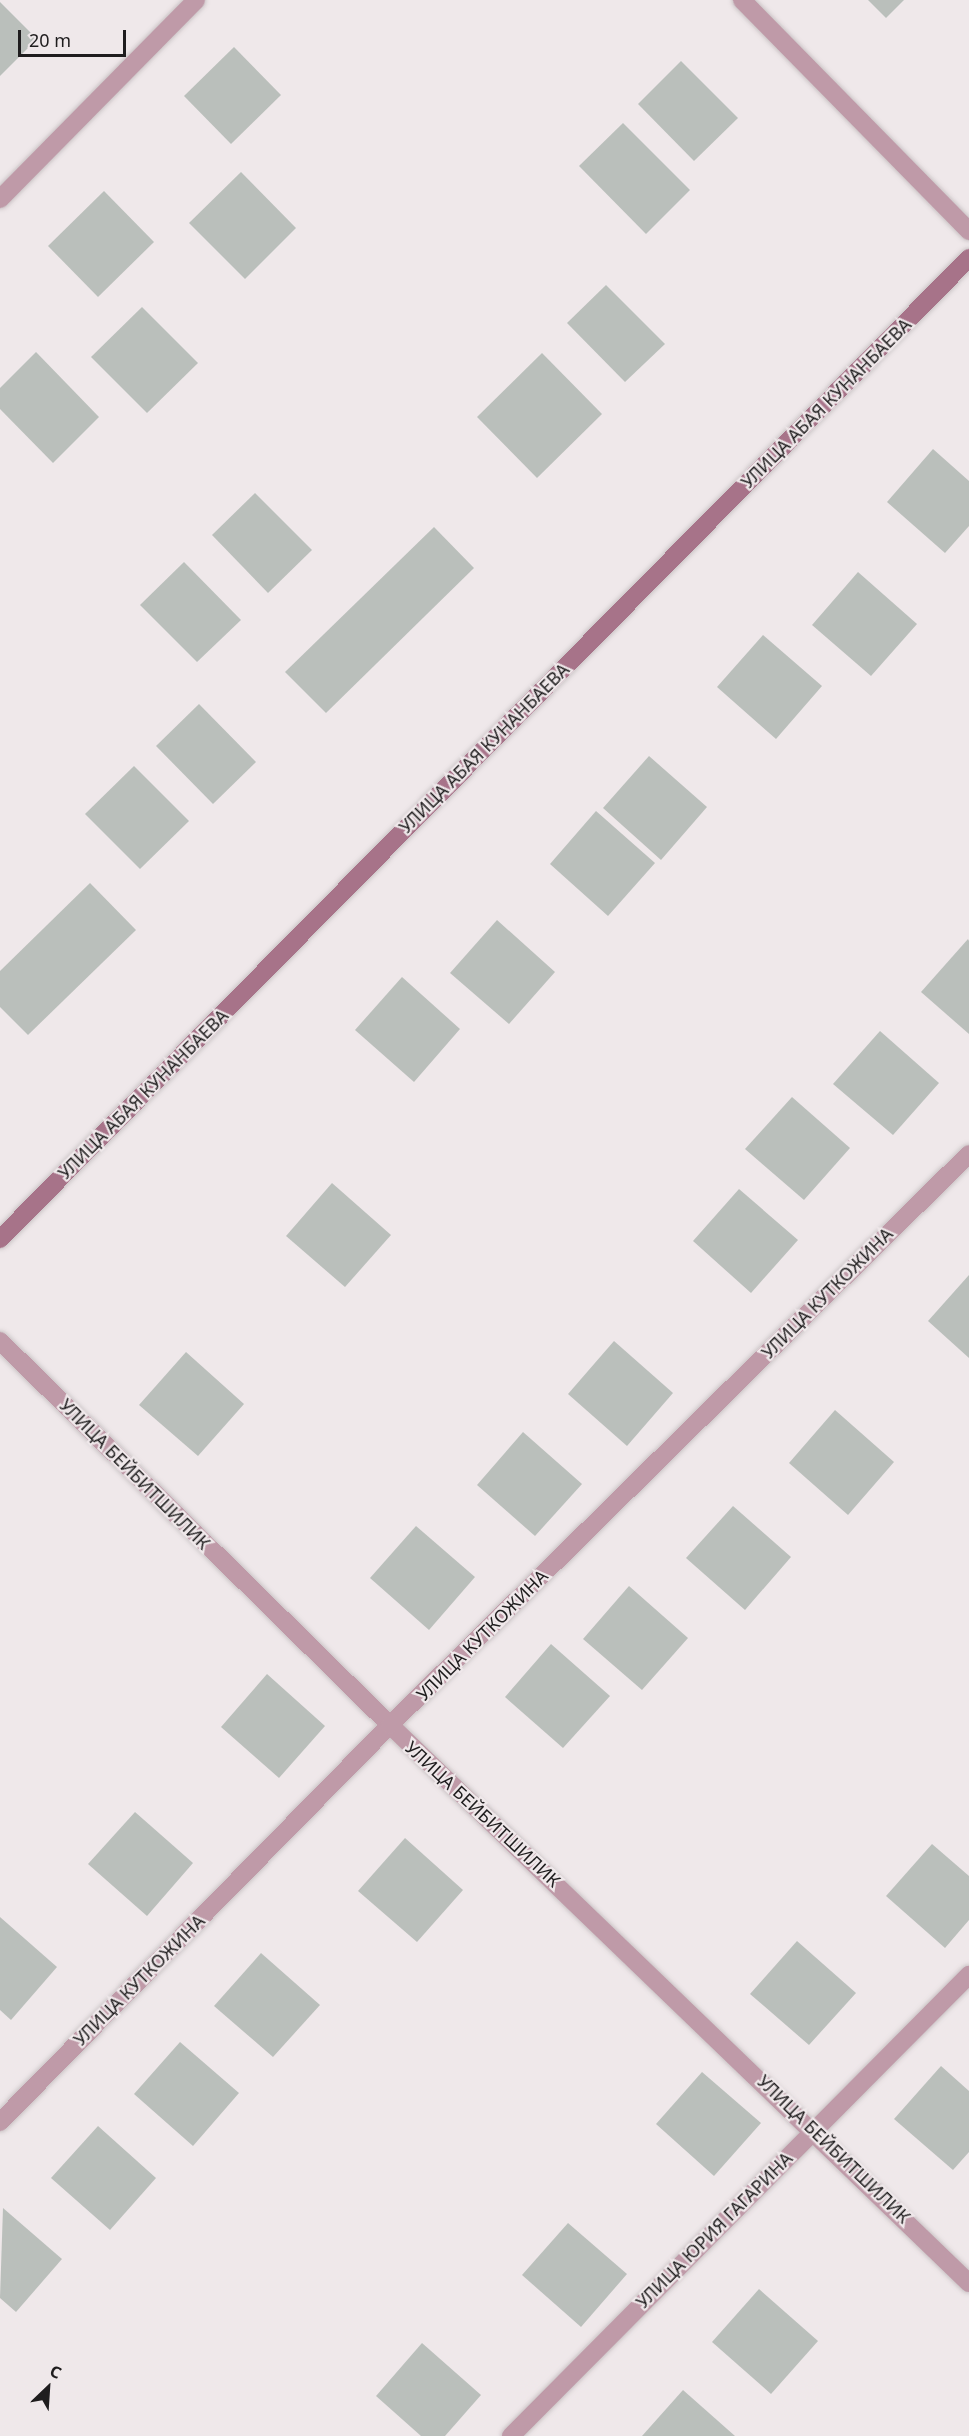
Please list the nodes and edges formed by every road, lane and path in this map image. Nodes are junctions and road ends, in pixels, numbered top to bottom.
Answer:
1 (196, 0) edge
2 (742, 0) edge
3 (0, 199) edge
4 (969, 231) edge
5 (969, 258) edge
6 (969, 1154) edge
7 (0, 1239) edge
8 (0, 1341) edge
9 (390, 1725) junction
10 (969, 1975) edge
11 (0, 2122) edge
12 (814, 2128) junction
13 (969, 2283) edge
14 (511, 2436) edge

1 - 3 street
2 - 4 street
5 - 7 street, УЛИЦА АБАЯ КУНАНБАЕВА
6 - 9 street, УЛИЦА КУТКОЖИНА
8 - 9 street, УЛИЦА БЕЙБИТШИЛИК
9 - 11 street, УЛИЦА КУТКОЖИНА
9 - 12 street, УЛИЦА БЕЙБИТШИЛИК
10 - 12 street, УЛИЦА ЮРИЯ ГАГАРИНА
12 - 13 street, УЛИЦА БЕЙБИТШИЛИК
12 - 14 street, УЛИЦА ЮРИЯ ГАГАРИНА

